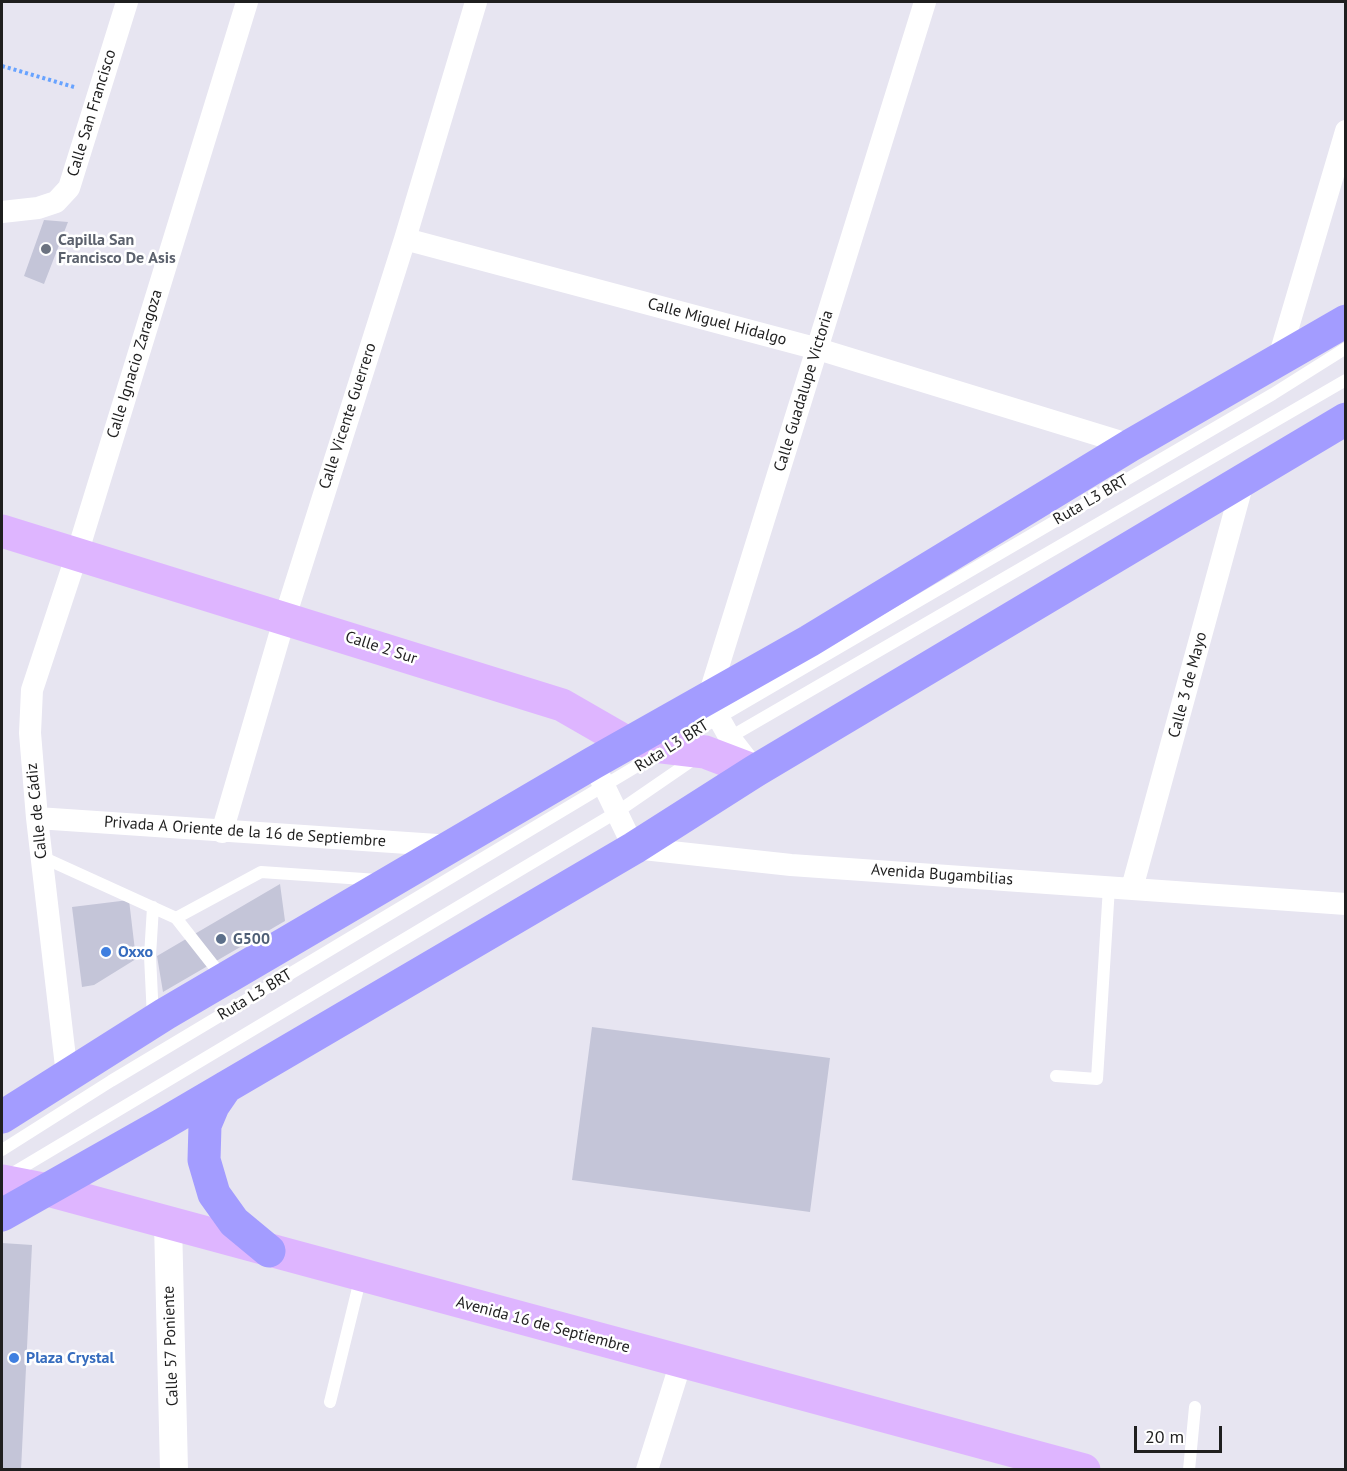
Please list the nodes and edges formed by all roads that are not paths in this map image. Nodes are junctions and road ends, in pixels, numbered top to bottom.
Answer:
1 (127, 2) edge
2 (247, 2) edge
3 (476, 2) edge
4 (926, 2) edge
5 (1346, 131) edge
6 (2, 212) edge
7 (405, 239) junction
8 (1346, 321) edge
9 (1346, 348) edge
10 (818, 349) junction
11 (1278, 361) junction
12 (1346, 380) edge
13 (1346, 419) edge
14 (1131, 445) junction
15 (1243, 482) junction
16 (2, 531) edge
17 (77, 554) junction
18 (285, 617) junction
19 (713, 708) junction
20 (628, 743) junction
21 (718, 745) junction
22 (669, 747) junction
23 (755, 771) junction
24 (599, 775) junction
25 (617, 812) junction
26 (37, 818) junction
27 (222, 832) junction
28 (452, 846) junction
29 (634, 848) junction
30 (42, 857) junction
31 (392, 881) junction
32 (1109, 887) junction
33 (1132, 888) junction
34 (1346, 904) edge
35 (153, 907) junction
36 (176, 918) junction
37 (225, 980) junction
38 (153, 1022) junction
39 (67, 1075) junction
40 (1056, 1076) dead end
41 (229, 1084) junction
42 (2, 1117) edge
43 (2, 1150) edge
44 (2, 1180) edge
45 (48, 1190) junction
46 (2, 1215) edge
47 (168, 1223) junction
48 (268, 1251) junction
49 (361, 1276) junction
50 (681, 1362) junction
51 (330, 1402) dead end
52 (1195, 1407) dead end
53 (174, 1470) edge
54 (647, 1470) edge
55 (1084, 1470) edge
56 (1189, 1470) edge

1 - 6 street, Calle San Francisco
2 - 17 street, Calle Ignacio Zaragoza
3 - 7 street, Calle Vicente Guerrero
4 - 10 street, Calle Guadalupe Victoria
5 - 11 street
7 - 10 street, Calle Miguel Hidalgo
7 - 18 street, Calle Vicente Guerrero
8 - 11 main road
9 - 19 lane, Ruta L3 BRT
10 - 14 street, Calle Miguel Hidalgo
10 - 19 street, Calle Guadalupe Victoria
11 - 14 main road
12 - 21 lane
13 - 15 main road
14 - 19 main road
15 - 23 main road
15 - 33 street, Calle 3 de Mayo
16 - 17 main road, Calle 2 Sur
17 - 18 main road, Calle 2 Sur
17 - 26 street, Calle de Cádiz
18 - 20 main road, Calle 2 Sur
18 - 27 street, Calle Vicente Guerrero
19 - 20 main road
19 - 21 street
19 - 22 lane, Ruta L3 BRT
20 - 22 main road, Calle 2 Sur
20 - 24 main road
21 - 22 main road, Calle 2 Sur
21 - 23 main road, Calle 2 Sur
21 - 25 lane
22 - 24 lane, Ruta L3 BRT
23 - 29 main road
24 - 25 street
24 - 28 main road
24 - 43 lane, Ruta L3 BRT
25 - 29 street
25 - 44 lane
26 - 27 street, Privada A Oriente de la 16 de Septiembre
26 - 30 street, Calle de Cádiz
27 - 28 street, Privada A Oriente de la 16 de Septiembre
28 - 31 main road
29 - 32 street, Avenida Bugambilias
29 - 41 main road
30 - 35 lane
30 - 39 street, Calle de Cádiz
31 - 36 lane
31 - 37 main road
32 - 33 street, Avenida Bugambilias
32 - 40 lane
33 - 34 street, Avenida Bugambilias
35 - 36 lane
35 - 38 lane
36 - 37 lane
37 - 38 main road
38 - 39 main road
39 - 42 main road
41 - 45 main road
41 - 48 main road
44 - 45 main road, Avenida 16 de Septiembre
45 - 46 main road
45 - 47 main road, Avenida 16 de Septiembre
47 - 48 main road, Avenida 16 de Septiembre
47 - 53 street, Calle 57 Poniente
48 - 49 main road, Avenida 16 de Septiembre
49 - 50 main road, Avenida 16 de Septiembre
49 - 51 lane
50 - 54 street
50 - 55 main road, Avenida 16 de Septiembre
52 - 56 lane

